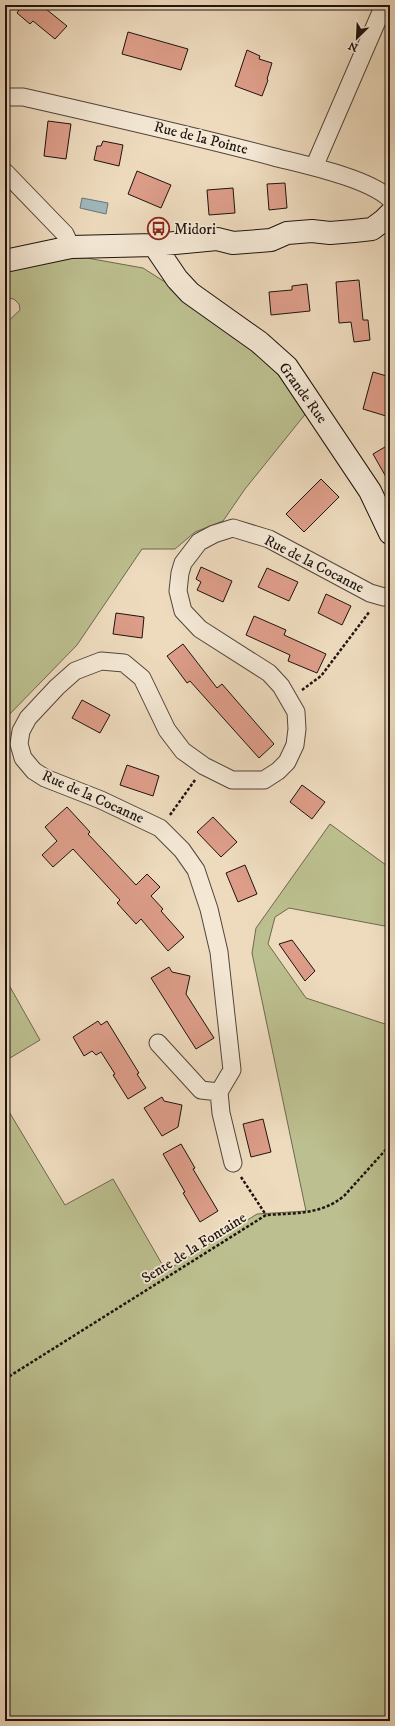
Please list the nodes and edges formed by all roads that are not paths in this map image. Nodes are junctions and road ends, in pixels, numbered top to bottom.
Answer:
1 (384, 5) edge
2 (5, 97) edge
3 (314, 167) junction
4 (5, 172) edge
5 (390, 199) edge
6 (390, 214) edge
7 (154, 245) junction
8 (71, 247) junction
9 (5, 261) edge
10 (390, 533) edge
11 (386, 596) edge
12 (158, 1043) dead end
13 (219, 1092) junction
14 (233, 1163) road end

1 - 3 street
2 - 3 street, Rue de la Pointe
3 - 5 street, Rue de la Pointe
4 - 8 street
6 - 7 street
7 - 8 street
7 - 10 street, Grande Rue
8 - 9 street
11 - 13 street, Rue de la Cocanne
12 - 13 street
13 - 14 street

